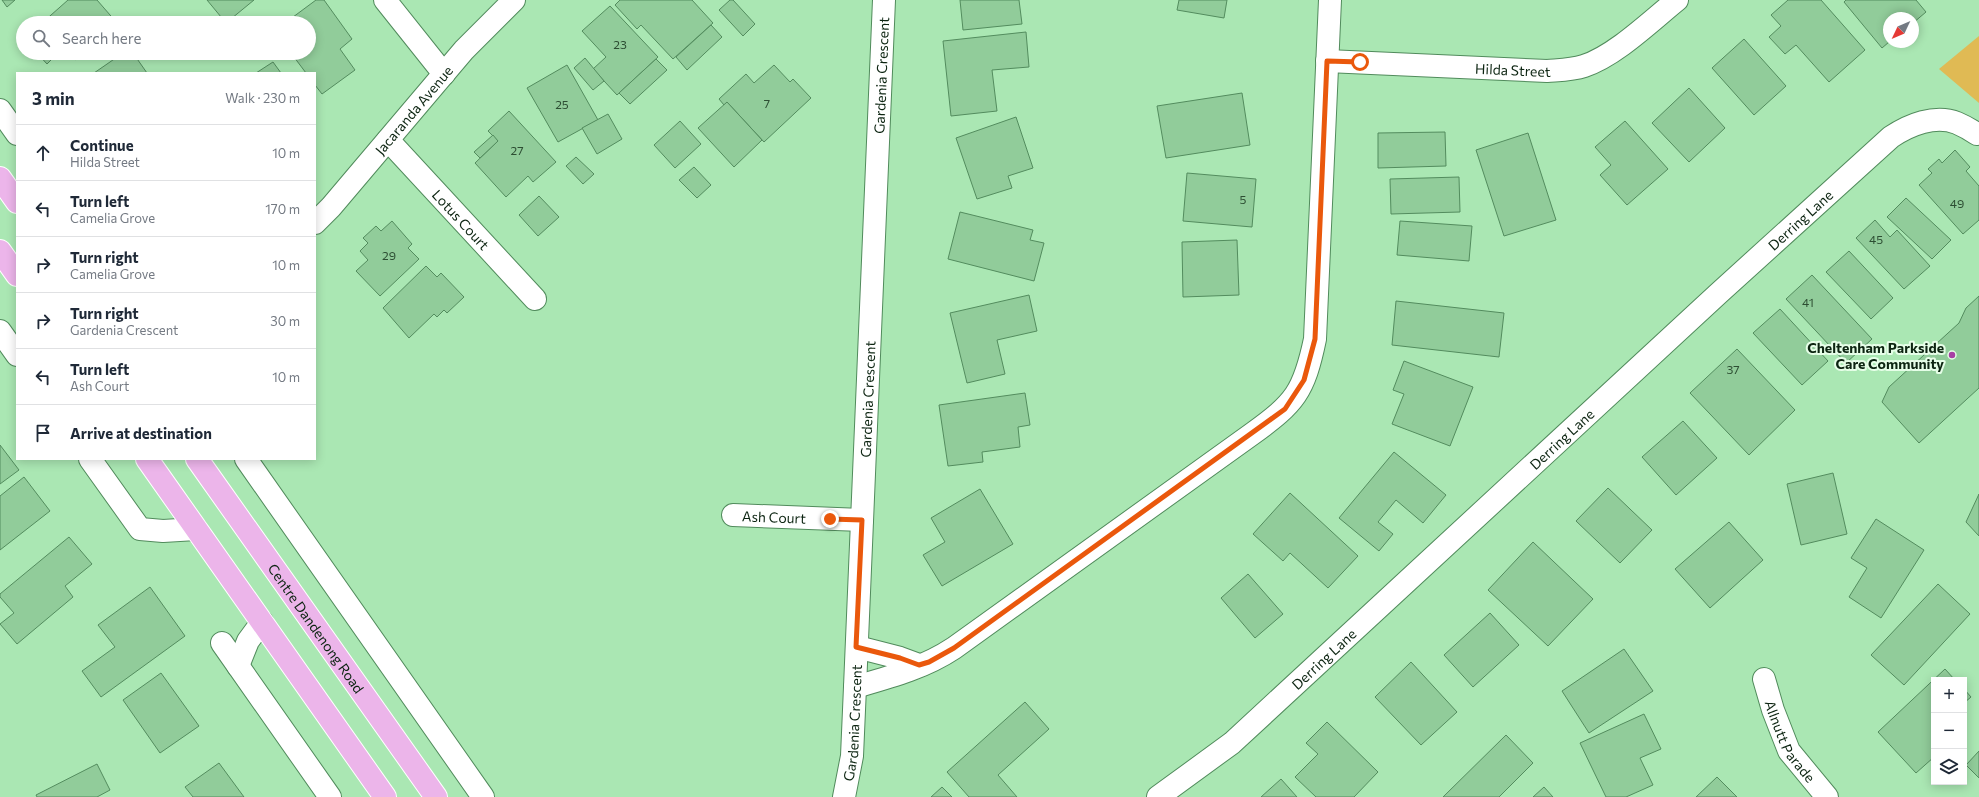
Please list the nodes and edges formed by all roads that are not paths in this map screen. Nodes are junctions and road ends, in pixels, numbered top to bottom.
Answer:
1 (385, 0) edge
2 (514, 0) edge
3 (884, 0) edge
4 (1330, 0) edge
5 (1677, 0) edge
6 (1327, 61) junction
7 (444, 74) junction
8 (0, 110) edge
9 (16, 133) edge
10 (1977, 134) dead end
11 (388, 140) junction
12 (0, 178) edge
13 (16, 201) edge
14 (316, 222) edge
15 (0, 251) edge
16 (16, 274) edge
17 (535, 299) dead end
18 (0, 331) edge
19 (16, 354) edge
20 (91, 460) edge
21 (148, 460) edge
22 (199, 460) edge
23 (247, 460) edge
24 (733, 515) dead end
25 (862, 520) junction
26 (196, 529) junction
27 (262, 622) junction
28 (222, 643) dead end
29 (856, 647) junction
30 (919, 665) junction
31 (238, 666) junction
32 (1764, 679) dead end
33 (855, 687) junction
34 (330, 797) edge
35 (385, 797) edge
36 (436, 797) edge
37 (483, 797) edge
38 (844, 797) edge
39 (1158, 797) edge
40 (1827, 797) edge

1 - 7 street
2 - 7 street, Jacaranda Avenue
3 - 25 street, Gardenia Crescent
4 - 6 street
5 - 6 street, Hilda Street
6 - 30 street
7 - 11 street, Jacaranda Avenue
8 - 9 street
10 - 39 street, Derring Lane
11 - 14 street, Jacaranda Avenue
11 - 17 street, Lotus Court
12 - 13 main road
15 - 16 main road
18 - 19 street
20 - 26 street
21 - 26 main road
22 - 36 main road, Centre Dandenong Road
23 - 37 street
24 - 25 street, Ash Court
25 - 29 street, Gardenia Crescent
26 - 27 main road
27 - 31 street
27 - 35 main road
28 - 31 street
29 - 30 street
29 - 33 street, Gardenia Crescent
30 - 33 street
31 - 34 street
32 - 40 street, Allnutt Parade
33 - 38 street, Gardenia Crescent

